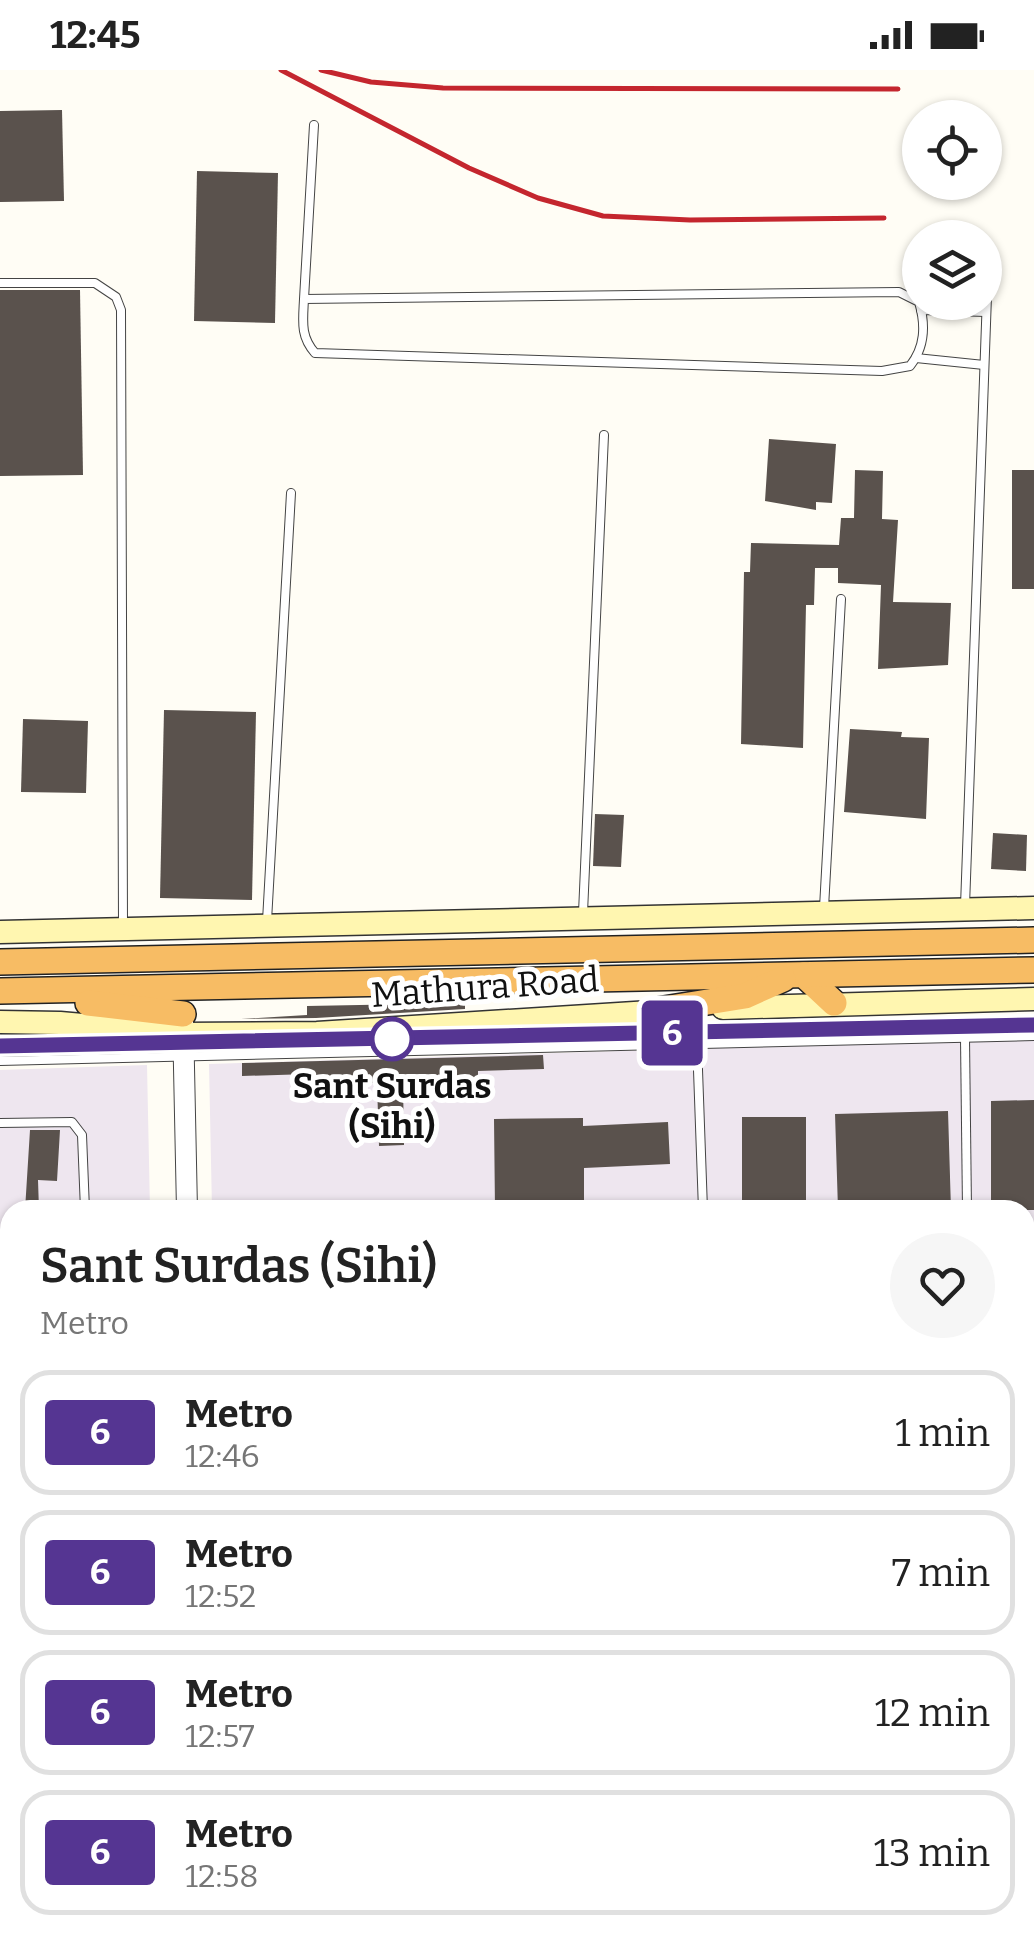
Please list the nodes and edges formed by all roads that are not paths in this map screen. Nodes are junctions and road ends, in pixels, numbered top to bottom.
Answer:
1 (314, 124) dead end
2 (0, 283) edge
3 (902, 294) edge
4 (304, 299) junction
5 (922, 320) edge
6 (986, 320) edge
7 (916, 358) junction
8 (984, 365) junction
9 (604, 435) dead end
10 (291, 493) dead end
11 (841, 600) dead end
12 (964, 907) junction
13 (1034, 908) edge
14 (824, 912) junction
15 (583, 918) junction
16 (267, 926) junction
17 (123, 929) junction
18 (0, 932) edge
19 (1034, 940) edge
20 (0, 962) edge
21 (1034, 970) edge
22 (798, 975) junction
23 (182, 988) junction
24 (0, 992) edge
25 (1034, 999) edge
26 (834, 1003) junction
27 (651, 1012) junction
28 (0, 1022) edge
29 (183, 1035) junction
30 (1034, 1036) edge
31 (965, 1038) junction
32 (697, 1042) junction
33 (0, 1061) edge
34 (0, 1123) edge
35 (85, 1200) edge
36 (187, 1200) edge
37 (703, 1200) edge
38 (967, 1200) edge

1 - 4 lane
2 - 17 lane
3 - 4 lane
4 - 7 lane
5 - 7 lane
6 - 8 lane
7 - 8 lane
8 - 12 lane
9 - 15 lane
10 - 16 lane
11 - 14 lane
12 - 13 main road, Mathura Road
12 - 14 main road, Mathura Road
14 - 15 main road, Mathura Road
15 - 16 main road, Mathura Road
16 - 17 main road, Mathura Road
17 - 18 main road, Mathura Road
19 - 20 highway, Mathura Road
21 - 22 highway, Mathura Road
22 - 23 highway, Mathura Road
22 - 26 highway
22 - 27 highway
23 - 24 highway, Mathura Road
23 - 29 street
24 - 29 highway
25 - 26 main road, Mathura Road
26 - 27 main road, Mathura Road
27 - 29 main road, Mathura Road
28 - 29 main road, Mathura Road
29 - 32 lane
29 - 33 lane
29 - 36 street
30 - 31 lane
31 - 32 lane
31 - 38 lane
32 - 37 lane
34 - 35 lane

